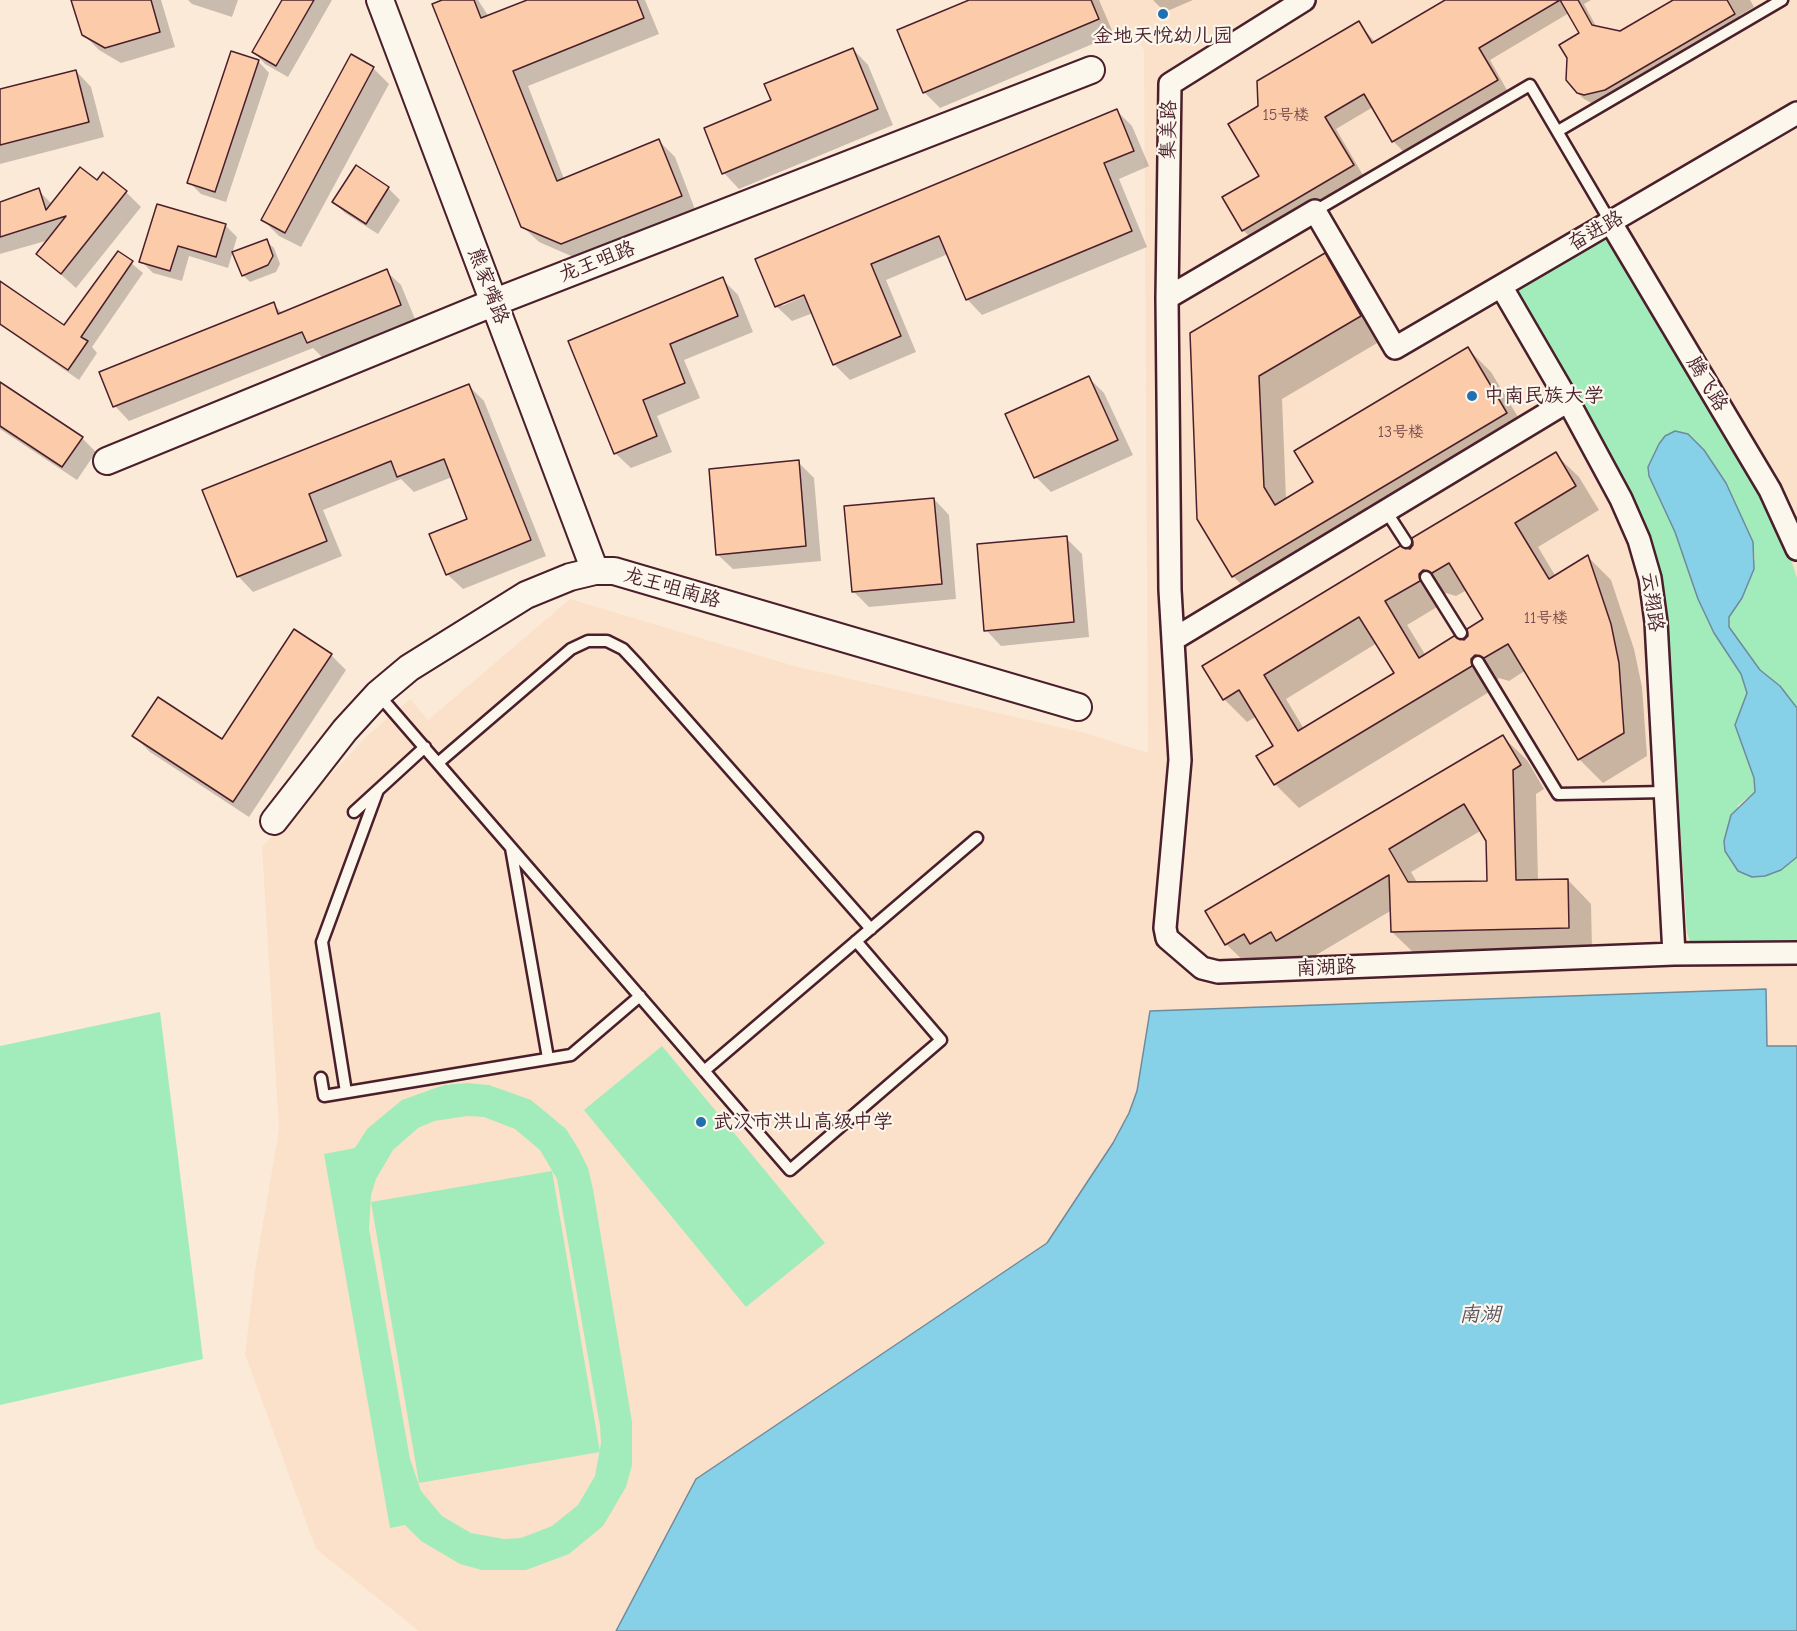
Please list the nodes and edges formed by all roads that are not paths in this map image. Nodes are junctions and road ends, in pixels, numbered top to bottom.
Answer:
1 (380, 0) edge
2 (1305, 0) edge
3 (1782, 0) edge
4 (1090, 69) dead end
5 (1797, 113) edge
6 (1557, 131) junction
7 (1315, 211) junction
8 (1611, 223) junction
9 (1501, 286) junction
10 (1167, 298) junction
11 (495, 302) junction
12 (1568, 401) junction
13 (106, 461) dead end
14 (1386, 511) junction
15 (1406, 542) dead end
16 (1797, 549) edge
17 (595, 572) junction
18 (1426, 577) dead end
19 (1461, 633) dead end
20 (1174, 639) junction
21 (1478, 662) dead end
22 (378, 693) junction
23 (1078, 707) dead end
24 (425, 747) junction
25 (438, 763) junction
26 (378, 790) junction
27 (1665, 792) junction
28 (354, 812) dead end
29 (274, 820) dead end
30 (977, 838) dead end
31 (511, 847) junction
32 (871, 929) junction
33 (856, 941) junction
34 (1797, 953) edge
35 (1674, 954) junction
36 (640, 996) junction
37 (548, 1058) junction
38 (704, 1071) junction
39 (321, 1078) dead end
40 (346, 1092) junction

1 - 11 street, 熊家嘴路
2 - 10 street, 集美路
3 - 6 lane
4 - 11 street, 龙王咀路
5 - 8 street, 奋进路
6 - 7 lane
6 - 8 lane
7 - 9 street, 奋进路
7 - 10 street
8 - 9 street, 奋进路
8 - 16 street, 腾飞路
9 - 12 street, 云翔路
10 - 20 street, 南湖路
11 - 13 street, 龙王咀路
11 - 17 street, 熊家嘴路
12 - 14 street
12 - 27 street, 云翔路
14 - 15 lane
14 - 20 street
17 - 22 street, 龙王咀南路
17 - 23 street, 龙王咀南路
18 - 19 lane
20 - 35 street, 南湖路
21 - 27 lane
22 - 24 lane
22 - 29 street, 龙王咀南路
24 - 25 lane
24 - 26 lane
25 - 31 lane
25 - 32 lane
26 - 28 lane
26 - 40 lane
27 - 35 street, 云翔路
30 - 32 lane
31 - 36 lane
31 - 37 lane
32 - 33 lane
33 - 38 lane
33 - 38 lane
34 - 35 street, 南湖路
36 - 37 lane
36 - 38 lane
37 - 40 lane
39 - 40 lane

